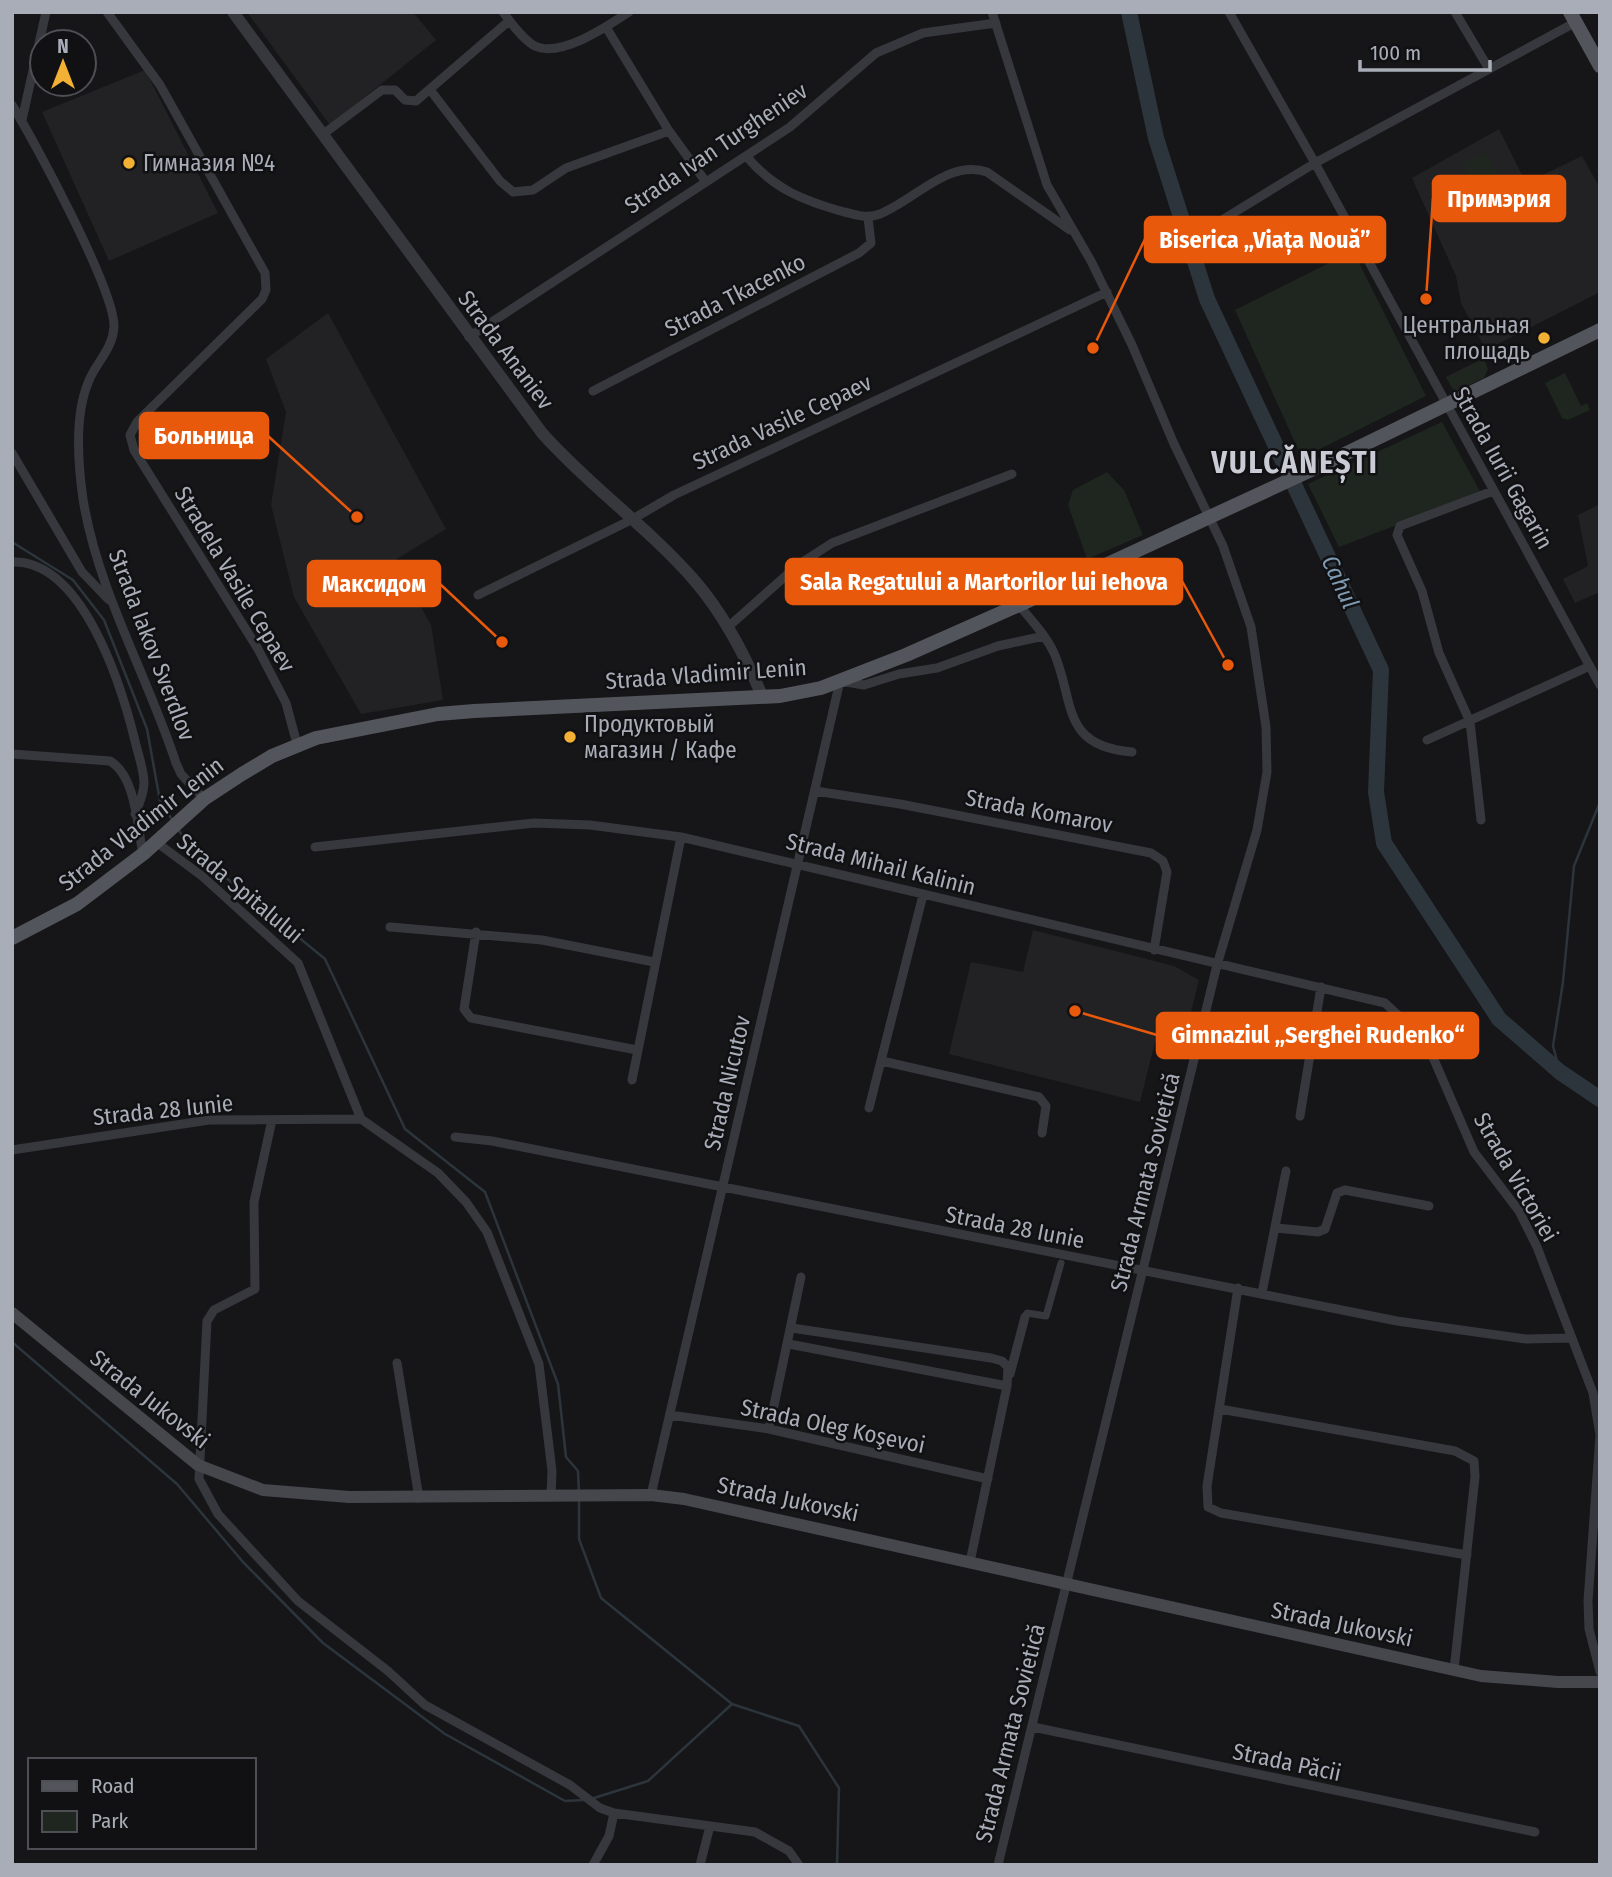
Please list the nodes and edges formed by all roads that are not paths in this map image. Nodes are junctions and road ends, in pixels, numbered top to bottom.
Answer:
1 (46, 12) edge
2 (107, 12) edge
3 (233, 12) edge
4 (503, 12) edge
5 (629, 12) edge
6 (992, 12) edge
7 (1229, 12) edge
8 (1455, 12) edge
9 (1573, 17) edge
10 (509, 21) junction
11 (996, 23) junction
12 (606, 27) junction
13 (1600, 66) edge
14 (1489, 69) junction
15 (431, 91) junction
16 (12, 105) edge
17 (22, 120) junction
18 (669, 131) junction
19 (322, 135) junction
20 (747, 157) junction
21 (1315, 163) junction
22 (706, 182) junction
23 (868, 218) junction
24 (1222, 220) dead end
25 (1074, 232) junction
26 (1107, 292) junction
27 (1600, 330) edge
28 (469, 337) junction
29 (593, 391) dead end
30 (1446, 406) junction
31 (12, 453) edge
32 (1013, 474) dead end
33 (1493, 491) junction
34 (1210, 518) junction
35 (631, 520) junction
36 (12, 562) edge
37 (478, 595) dead end
38 (110, 601) junction
39 (1018, 605) junction
40 (728, 627) junction
41 (1044, 636) junction
42 (1590, 666) junction
43 (840, 681) junction
44 (1600, 685) edge
45 (762, 696) junction
46 (1471, 722) junction
47 (1427, 740) dead end
48 (298, 744) junction
49 (1132, 752) dead end
50 (12, 754) edge
51 (140, 763) junction
52 (124, 773) junction
53 (815, 791) junction
54 (201, 802) junction
55 (135, 814) junction
56 (1481, 820) dead end
57 (681, 837) junction
58 (158, 840) junction
59 (315, 847) dead end
60 (143, 854) junction
61 (799, 864) junction
62 (923, 895) junction
63 (390, 927) dead end
64 (476, 932) junction
65 (12, 938) edge
66 (1154, 950) junction
67 (654, 962) junction
68 (1217, 965) junction
69 (1321, 987) junction
70 (1420, 1032) joint
71 (637, 1050) junction
72 (882, 1061) junction
73 (632, 1080) dead end
74 (869, 1108) dead end
75 (1300, 1116) dead end
76 (361, 1119) junction
77 (272, 1121) junction
78 (1042, 1133) dead end
79 (455, 1137) dead end
80 (12, 1150) edge
81 (1286, 1171) dead end
82 (722, 1189) junction
83 (1429, 1206) dead end
84 (1276, 1228) junction
85 (1061, 1263) dead end
86 (1143, 1270) junction
87 (802, 1277) dead end
88 (1238, 1288) junction
89 (1262, 1293) junction
90 (12, 1314) edge
91 (1025, 1317) joint
92 (792, 1328) junction
93 (1570, 1338) junction
94 (789, 1343) junction
95 (397, 1363) dead end
96 (1009, 1375) junction
97 (1007, 1386) junction
98 (1220, 1409) junction
99 (670, 1415) junction
100 (769, 1429) junction
101 (198, 1465) junction
102 (988, 1479) junction
103 (651, 1495) junction
104 (551, 1496) junction
105 (419, 1498) junction
106 (1467, 1555) junction
107 (970, 1562) junction
108 (1066, 1585) junction
109 (1454, 1670) junction
110 (1600, 1672) edge
111 (1600, 1682) edge
112 (1032, 1727) junction
113 (614, 1813) junction
114 (710, 1826) junction
115 (1535, 1832) dead end
116 (593, 1865) edge
117 (700, 1865) edge
118 (800, 1865) edge
119 (998, 1865) edge

1 - 17 street
2 - 48 street, Stradela Vasile Cepaev
3 - 19 street, Strada Ananiev
4 - 10 street
5 - 12 street
6 - 11 street, Strada Armata Sovietică
7 - 21 street, Strada Iurii Gagarin
8 - 14 street
9 - 13 main road
9 - 14 street
10 - 12 street
10 - 15 street
11 - 20 street, Strada Ivan Turgheniev
11 - 25 street, Strada Armata Sovietică
12 - 18 street
14 - 21 street
15 - 18 street
15 - 19 street
16 - 17 street, Strada Iakov Sverdlov
17 - 38 street, Strada Iakov Sverdlov
18 - 22 street
19 - 28 street, Strada Ananiev
20 - 22 street, Strada Ivan Turgheniev
20 - 23 street
21 - 24 street
21 - 30 street, Strada Iurii Gagarin
22 - 28 street, Strada Ivan Turgheniev
23 - 25 street
23 - 29 street, Strada Tkacenko
25 - 26 street, Strada Armata Sovietică
26 - 34 street, Strada Armata Sovietică
26 - 35 street, Strada Vasile Cepaev
27 - 30 main road, Strada Vladimir Lenin
28 - 35 street, Strada Ananiev
30 - 33 street, Strada Iurii Gagarin
30 - 34 main road, Strada Vladimir Lenin
31 - 38 street
32 - 40 street
33 - 42 street, Strada Iurii Gagarin
33 - 46 street
34 - 39 main road, Strada Vladimir Lenin
34 - 68 street, Strada Armata Sovietică
35 - 37 street, Strada Vasile Cepaev
35 - 40 street, Strada Ananiev
36 - 51 street
38 - 54 street, Strada Iakov Sverdlov
39 - 41 street
39 - 43 main road, Strada Vladimir Lenin
40 - 45 street, Strada Ananiev
41 - 43 street
41 - 49 street
42 - 44 street, Strada Iurii Gagarin
42 - 46 street
43 - 45 main road, Strada Vladimir Lenin
43 - 53 street, Strada Nicutov
45 - 48 main road, Strada Vladimir Lenin
46 - 47 street
46 - 56 street
48 - 54 main road, Strada Vladimir Lenin
50 - 52 street
51 - 52 street
51 - 55 street
52 - 55 street
53 - 61 street, Strada Nicutov
53 - 66 street, Strada Komarov
54 - 58 main road, Strada Vladimir Lenin
55 - 60 street
57 - 59 street, Strada Mihail Kalinin
57 - 61 street, Strada Mihail Kalinin
57 - 67 street
58 - 60 main road, Strada Vladimir Lenin
58 - 76 street, Strada Spitalului
60 - 65 main road, Strada Vladimir Lenin
61 - 62 street, Strada Mihail Kalinin
61 - 82 street, Strada Nicutov
62 - 66 street, Strada Mihail Kalinin
62 - 72 street
63 - 64 street
64 - 67 street
64 - 71 street
66 - 68 street, Strada Mihail Kalinin
67 - 71 street
68 - 69 street, Strada Mihail Kalinin
68 - 86 street, Strada Armata Sovietică
69 - 70 street, Strada Mihail Kalinin
69 - 75 street
70 - 93 street, Strada Victoriei
71 - 73 street
72 - 74 street
72 - 78 street
76 - 77 street, Strada 28 Iunie
76 - 104 street
77 - 80 street, Strada 28 Iunie
77 - 101 street
79 - 82 street, Strada 28 Iunie
81 - 84 street
82 - 86 street, Strada 28 Iunie
82 - 99 street, Strada Nicutov
83 - 84 street
84 - 89 street
85 - 91 street
86 - 88 street, Strada 28 Iunie
86 - 108 street, Strada Armata Sovietică
87 - 92 street
88 - 89 street, Strada 28 Iunie
88 - 98 street
89 - 93 street, Strada 28 Iunie
90 - 101 main road, Strada Jukovski
91 - 96 street
92 - 94 street
92 - 96 street
93 - 110 street, Strada Victoriei
94 - 97 street
94 - 100 street
95 - 105 street
96 - 97 street
97 - 102 street
98 - 106 street
98 - 106 street
99 - 100 street, Strada Oleg Koşevoi
99 - 103 street, Strada Nicutov
100 - 102 street, Strada Oleg Koşevoi
101 - 105 main road, Strada Jukovski
101 - 113 street
102 - 107 street
103 - 104 main road, Strada Jukovski
103 - 107 main road, Strada Jukovski
104 - 105 main road, Strada Jukovski
106 - 109 street
107 - 108 main road, Strada Jukovski
108 - 109 main road, Strada Jukovski
108 - 112 street, Strada Armata Sovietică
109 - 111 main road, Strada Jukovski
112 - 115 street, Strada Păcii
112 - 119 street, Strada Armata Sovietică
113 - 114 street
113 - 116 street
114 - 117 street
114 - 118 street

